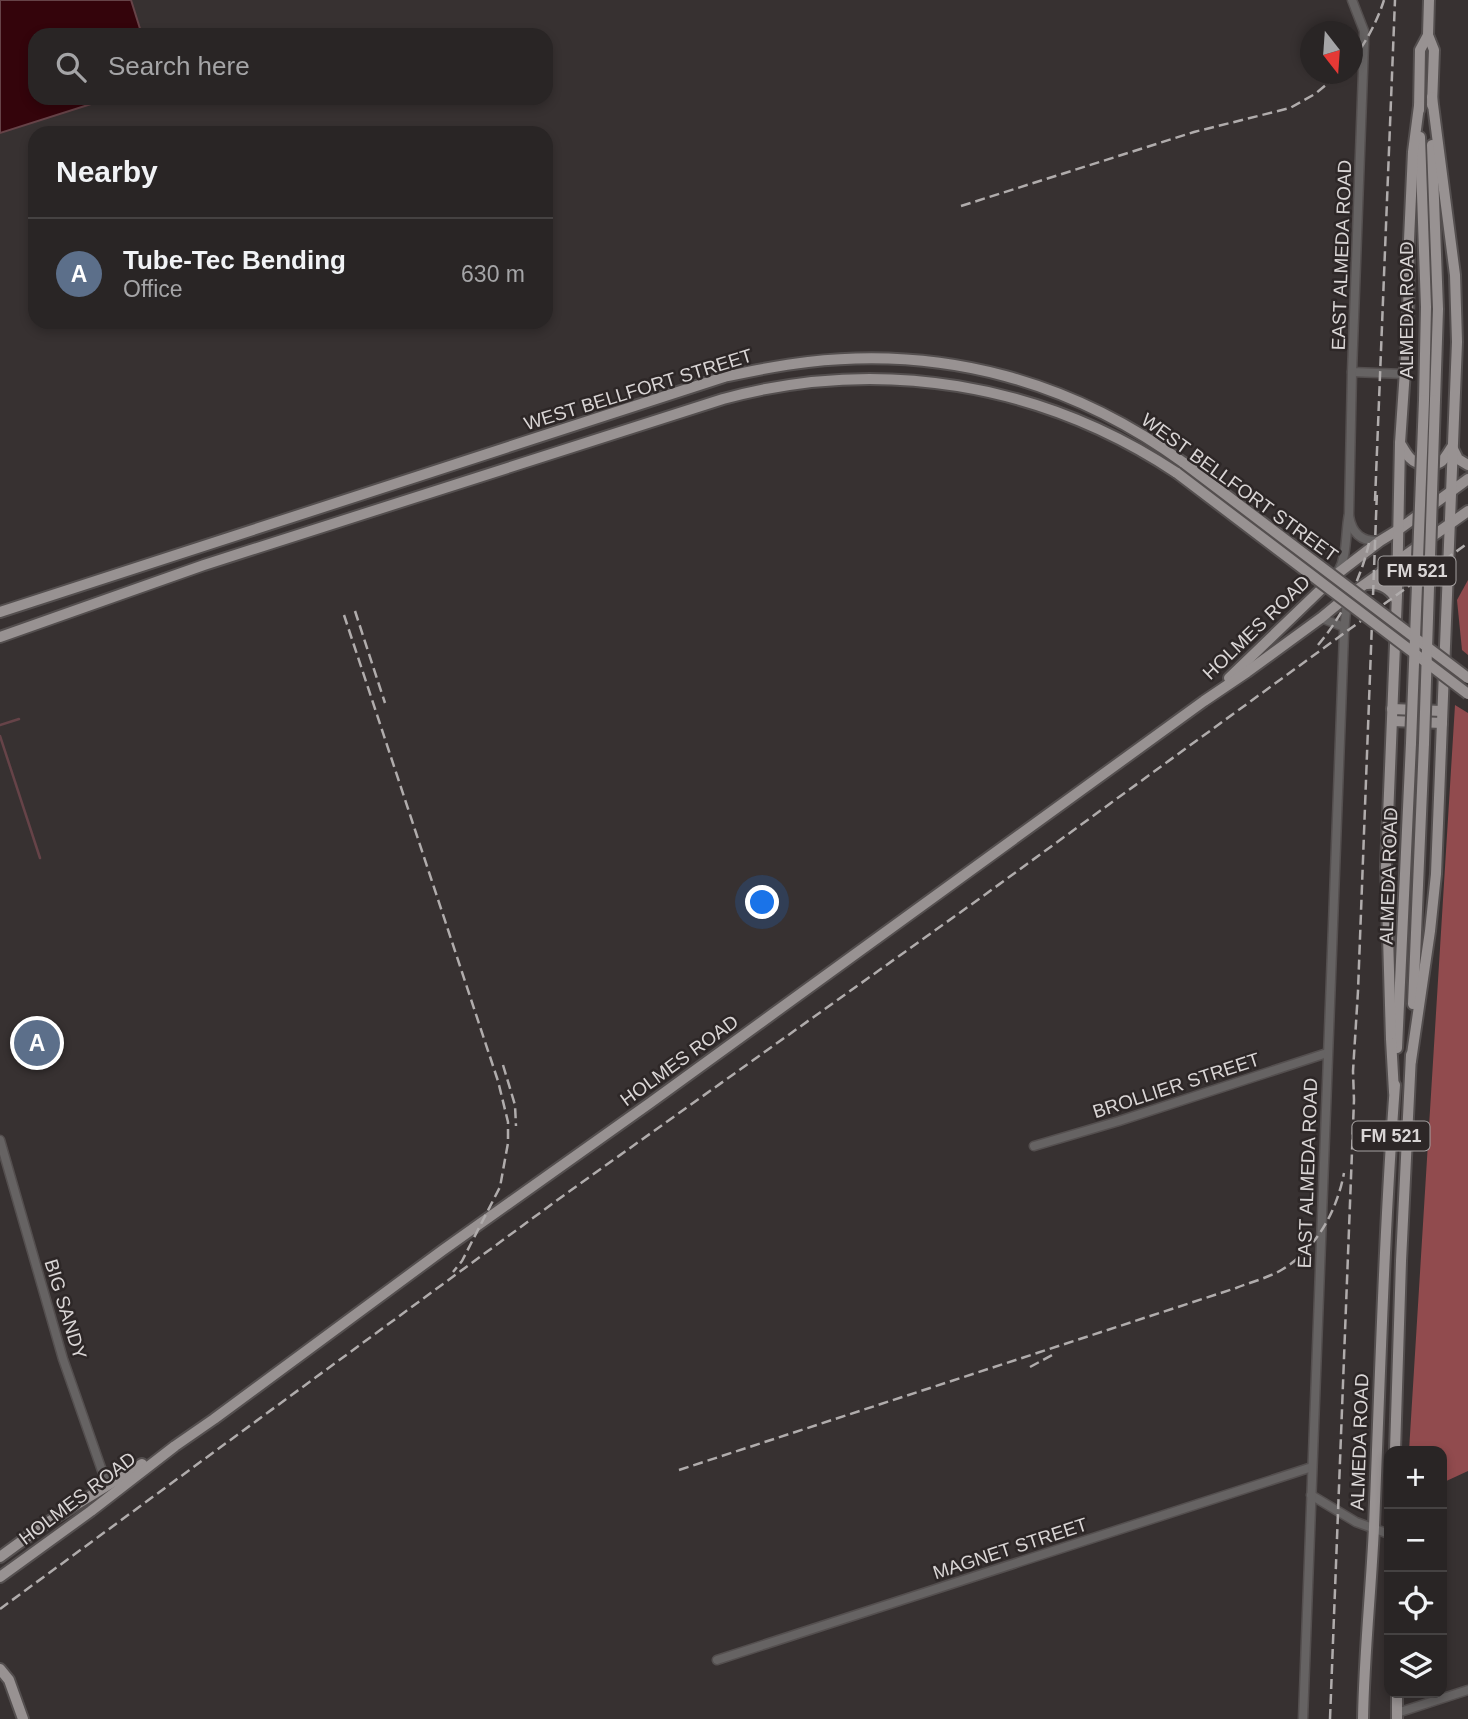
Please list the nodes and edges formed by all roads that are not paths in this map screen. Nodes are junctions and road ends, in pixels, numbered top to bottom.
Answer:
1 (1352, 0) edge
2 (1429, 0) edge
3 (1427, 35) junction
4 (1432, 97) junction
5 (1419, 106) junction
6 (878, 359) junction
7 (1352, 372) junction
8 (1404, 374) junction
9 (878, 378) junction
10 (1430, 400) junction
11 (1400, 443) junction
12 (1452, 447) junction
13 (1468, 466) edge
14 (447, 467) junction
15 (1468, 479) edge
16 (451, 486) junction
17 (1451, 491) junction
18 (1468, 511) edge
19 (1349, 514) junction
20 (1449, 525) junction
21 (1398, 530) junction
22 (1380, 541) junction
23 (1397, 562) junction
24 (1337, 574) junction
25 (1364, 585) junction
26 (66, 591) junction
27 (1347, 597) junction
28 (1396, 599) junction
29 (72, 611) junction
30 (0, 612) edge
31 (1321, 618) junction
32 (1344, 627) junction
33 (0, 637) edge
34 (1468, 678) edge
35 (1468, 694) edge
36 (1204, 701) junction
37 (1392, 715) junction
38 (1442, 717) junction
39 (1327, 1053) junction
40 (1411, 1061) junction
41 (1394, 1092) junction
42 (0, 1140) edge
43 (1034, 1146) dead end
44 (175, 1446) junction
45 (1395, 1446) edge
46 (1312, 1467) junction
47 (107, 1485) junction
48 (1311, 1495) junction
49 (1374, 1528) junction
50 (1384, 1532) edge
51 (0, 1558) edge
52 (0, 1577) edge
53 (717, 1660) dead end
54 (0, 1670) edge
55 (1468, 1690) edge
56 (1397, 1698) edge
57 (1397, 1716) edge
58 (23, 1719) edge
59 (1303, 1719) edge
60 (1363, 1719) edge

1 - 7 street, EAST ALMEDA ROAD
2 - 3 main road, ALMEDA ROAD / FM 521
3 - 4 main road, ALMEDA ROAD / FM 521
3 - 5 main road, ALMEDA ROAD / FM 521
4 - 10 main road, ALMEDA ROAD / FM 521
4 - 12 main road
5 - 8 main road
5 - 10 main road, ALMEDA ROAD / FM 521
6 - 9 main road
6 - 14 main road, WEST BELLFORT STREET
6 - 34 main road, WEST BELLFORT STREET, bridge
7 - 8 street
7 - 19 street, EAST ALMEDA ROAD
8 - 11 main road
9 - 16 main road, WEST BELLFORT STREET
9 - 35 main road, WEST BELLFORT STREET, bridge
10 - 40 main road, ALMEDA ROAD / FM 521, bridge
10 - 41 main road, ALMEDA ROAD / FM 521, bridge
11 - 12 main road
11 - 21 main road
12 - 13 main road
12 - 17 main road
14 - 16 main road
14 - 26 main road, WEST BELLFORT STREET
15 - 17 main road, HOLMES ROAD
16 - 29 main road, WEST BELLFORT STREET
17 - 20 main road
17 - 21 main road, HOLMES ROAD
18 - 20 main road, HOLMES ROAD
19 - 22 street
19 - 24 street, EAST ALMEDA ROAD
20 - 23 main road, HOLMES ROAD
20 - 38 main road
21 - 22 main road, HOLMES ROAD
21 - 23 main road
22 - 24 main road, HOLMES ROAD
23 - 25 main road, HOLMES ROAD
23 - 28 main road
24 - 36 main road, HOLMES ROAD
25 - 27 main road, HOLMES ROAD
25 - 28 main road
26 - 29 main road
26 - 30 main road, WEST BELLFORT STREET
27 - 31 main road, HOLMES ROAD
27 - 32 street, EAST ALMEDA ROAD
28 - 37 main road
29 - 33 main road, WEST BELLFORT STREET
31 - 32 street
31 - 36 main road, HOLMES ROAD
32 - 39 street, EAST ALMEDA ROAD
36 - 44 main road, HOLMES ROAD
37 - 38 main road
37 - 41 main road
38 - 40 main road
39 - 43 street, BROLLIER STREET
39 - 46 street, EAST ALMEDA ROAD
40 - 45 main road, ALMEDA ROAD / FM 521
41 - 49 main road, ALMEDA ROAD / FM 521
42 - 47 street, BIG SANDY
44 - 47 main road, HOLMES ROAD
44 - 52 main road, HOLMES ROAD
46 - 48 street, EAST ALMEDA ROAD
46 - 53 street, MAGNET STREET
47 - 51 main road, HOLMES ROAD
48 - 49 street
48 - 59 street, EAST ALMEDA ROAD
49 - 50 street
49 - 60 main road, ALMEDA ROAD / FM 521
54 - 58 main road
55 - 57 street
56 - 57 main road

